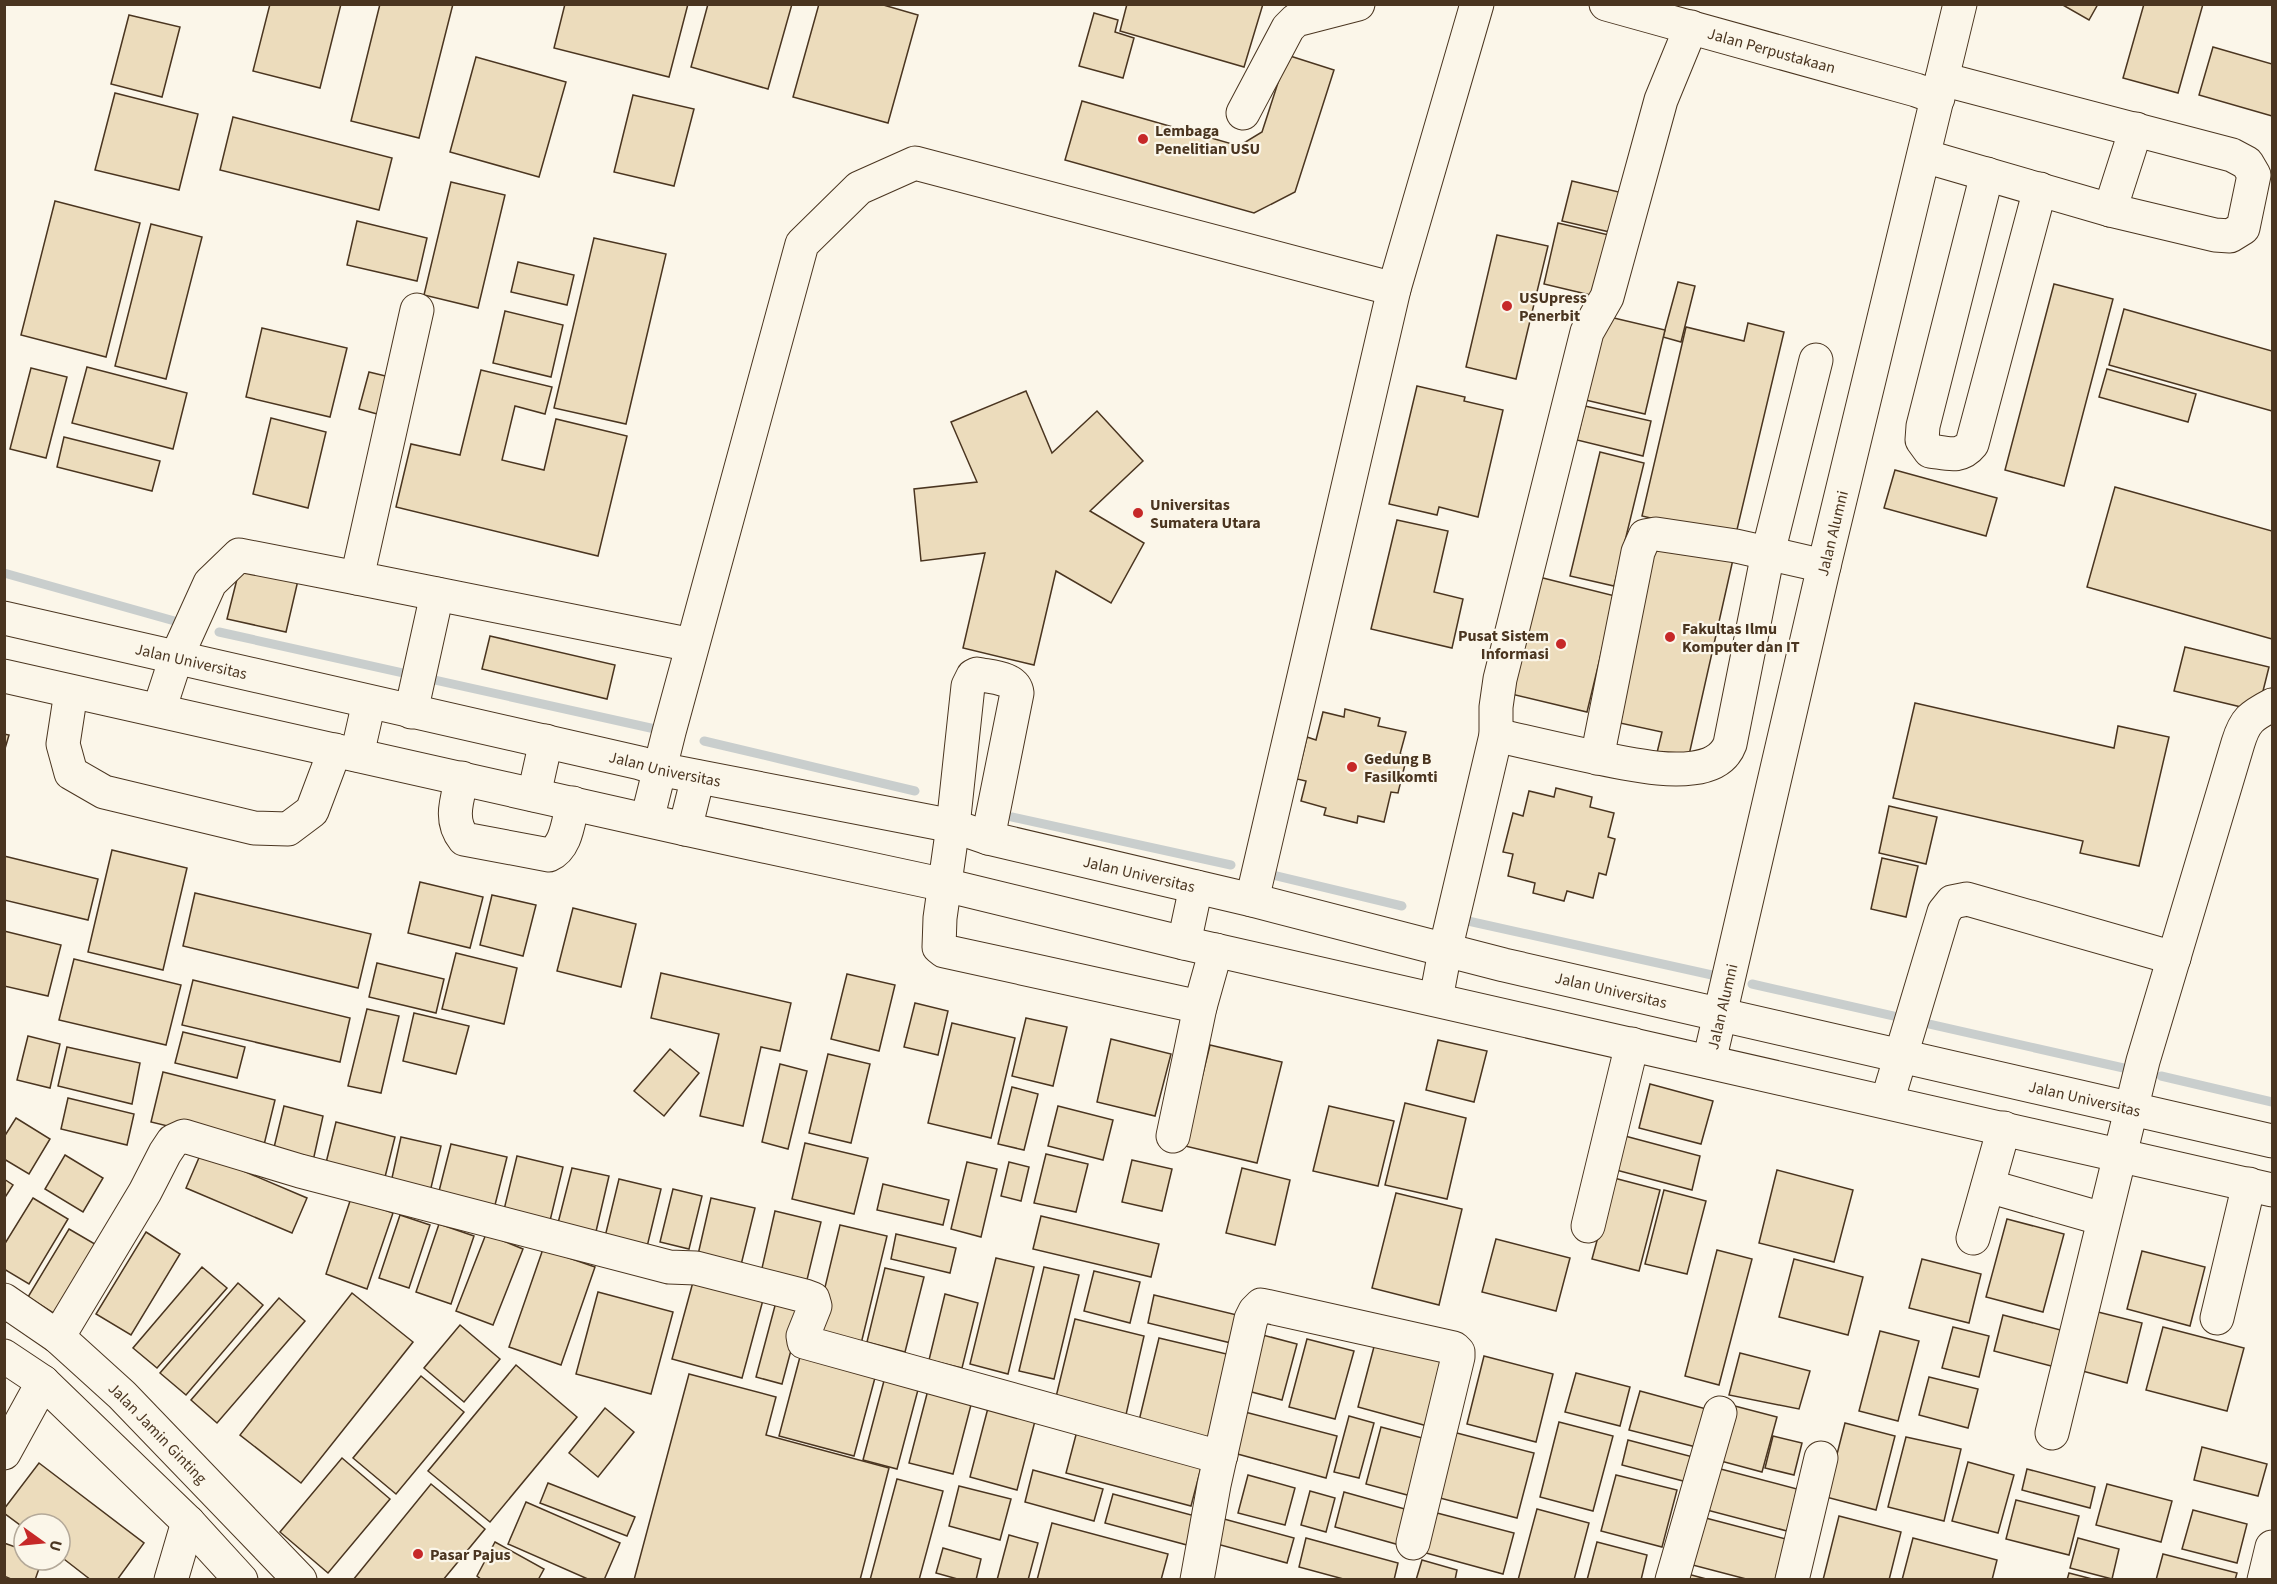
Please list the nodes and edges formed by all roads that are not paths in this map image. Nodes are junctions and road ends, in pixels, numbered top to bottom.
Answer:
1 (1358, 4) edge
2 (1478, 4) edge
3 (1606, 4) edge
4 (1960, 4) edge
5 (1691, 27) junction
6 (1932, 89) junction
7 (1243, 113) dead end
8 (2136, 129) junction
9 (1924, 156) junction
10 (1987, 174) junction
11 (2040, 189) junction
12 (2110, 210) junction
13 (1394, 289) junction
14 (417, 310) dead end
15 (1816, 360) dead end
16 (1768, 553) junction
17 (1824, 566) junction
18 (357, 578) junction
19 (436, 594) junction
20 (4, 618) edge
21 (692, 645) junction
22 (176, 658) junction
23 (4, 676) edge
24 (71, 692) junction
25 (369, 702) junction
26 (2272, 705) edge
27 (159, 710) junction
28 (411, 712) junction
29 (1496, 735) junction
30 (546, 741) junction
31 (346, 753) junction
32 (1596, 758) junction
33 (659, 769) junction
34 (698, 777) junction
35 (462, 778) junction
36 (534, 795) junction
37 (573, 803) junction
38 (648, 820) junction
39 (953, 826) junction
40 (685, 829) junction
41 (988, 838) junction
42 (945, 885) junction
43 (1196, 888) junction
44 (1252, 900) junction
45 (1184, 943) junction
46 (1216, 950) junction
47 (1445, 951) junction
48 (2174, 958) junction
49 (1504, 965) junction
50 (1436, 999) junction
51 (1200, 1007) junction
52 (1496, 1013) junction
53 (1720, 1015) junction
54 (1908, 1031) junction
55 (1632, 1044) junction
56 (1709, 1062) junction
57 (1887, 1102) junction
58 (2132, 1109) junction
59 (2004, 1128) junction
60 (1173, 1136) dead end
61 (2272, 1142) edge
62 (2119, 1154) junction
63 (1988, 1186) junction
64 (2261, 1187) edge
65 (2103, 1219) junction
66 (1588, 1226) dead end
67 (1973, 1238) dead end
68 (4, 1300) edge
69 (2217, 1318) dead end
70 (58, 1337) junction
71 (4, 1356) edge
72 (43, 1382) junction
73 (1720, 1413) dead end
74 (2052, 1433) dead end
75 (4, 1453) edge
76 (1221, 1455) junction
77 (1821, 1458) dead end
78 (188, 1522) junction
79 (1413, 1543) dead end
80 (2272, 1547) edge
81 (171, 1580) edge
82 (241, 1580) edge
83 (300, 1580) edge
84 (1197, 1580) edge
85 (1672, 1580) edge
86 (1792, 1580) edge
87 (2264, 1580) edge

1 - 7 street
2 - 13 street
3 - 5 street, Jalan Perpustakaan
4 - 6 street, Jalan Alumni
5 - 6 street, Jalan Perpustakaan
5 - 29 street
6 - 8 street, Jalan Perpustakaan
6 - 9 street, Jalan Alumni
8 - 12 street
8 - 12 street, Jalan Perpustakaan
9 - 10 street, Jalan Perpustakaan
9 - 17 street, Jalan Alumni
10 - 11 street, Jalan Perpustakaan
10 - 11 street
11 - 12 street, Jalan Perpustakaan
13 - 21 street
13 - 44 street
14 - 18 street
15 - 16 street
16 - 17 street
16 - 32 street
16 - 32 street
17 - 53 street, Jalan Alumni
18 - 19 street
18 - 22 street
19 - 21 street
19 - 28 street
20 - 22 street, Jalan Universitas
21 - 33 street
22 - 25 street, Jalan Universitas
22 - 27 street
23 - 24 street
24 - 27 street
24 - 31 street
25 - 28 street, Jalan Universitas
25 - 31 street
26 - 48 street
27 - 31 street
28 - 30 street, Jalan Universitas
29 - 32 street
29 - 47 street
30 - 33 street, Jalan Universitas
30 - 36 street
31 - 35 street
33 - 34 street, Jalan Universitas
33 - 38 street
34 - 39 street, Jalan Universitas
34 - 40 street
35 - 36 street
35 - 37 street
36 - 37 street
37 - 38 street
38 - 40 street
39 - 41 street, Jalan Universitas
39 - 41 street
39 - 42 street
40 - 42 street
41 - 43 street, Jalan Universitas
42 - 45 street
42 - 51 street
43 - 44 street, Jalan Universitas
43 - 45 street
44 - 47 street, Jalan Universitas
45 - 46 street
46 - 50 street
46 - 51 street
47 - 49 street, Jalan Universitas
47 - 50 street
48 - 54 street
48 - 58 street
49 - 52 street
49 - 53 street, Jalan Universitas
50 - 52 street
51 - 60 street
52 - 55 street
53 - 54 street, Jalan Universitas
53 - 56 street, Jalan Alumni
54 - 57 street
54 - 58 street, Jalan Universitas
55 - 56 street
55 - 66 street
56 - 57 street
57 - 59 street
58 - 61 street, Jalan Universitas
58 - 62 street
59 - 62 street
59 - 63 street
62 - 64 street
62 - 65 street
63 - 65 street
63 - 67 street
64 - 69 street
65 - 74 street
68 - 70 street, Jalan Jamin Ginting
70 - 76 street
70 - 83 street, Jalan Jamin Ginting
71 - 72 street
72 - 75 street
72 - 78 street
73 - 85 street
76 - 79 street
76 - 84 street
77 - 86 street
78 - 81 street
78 - 82 street
80 - 87 street

